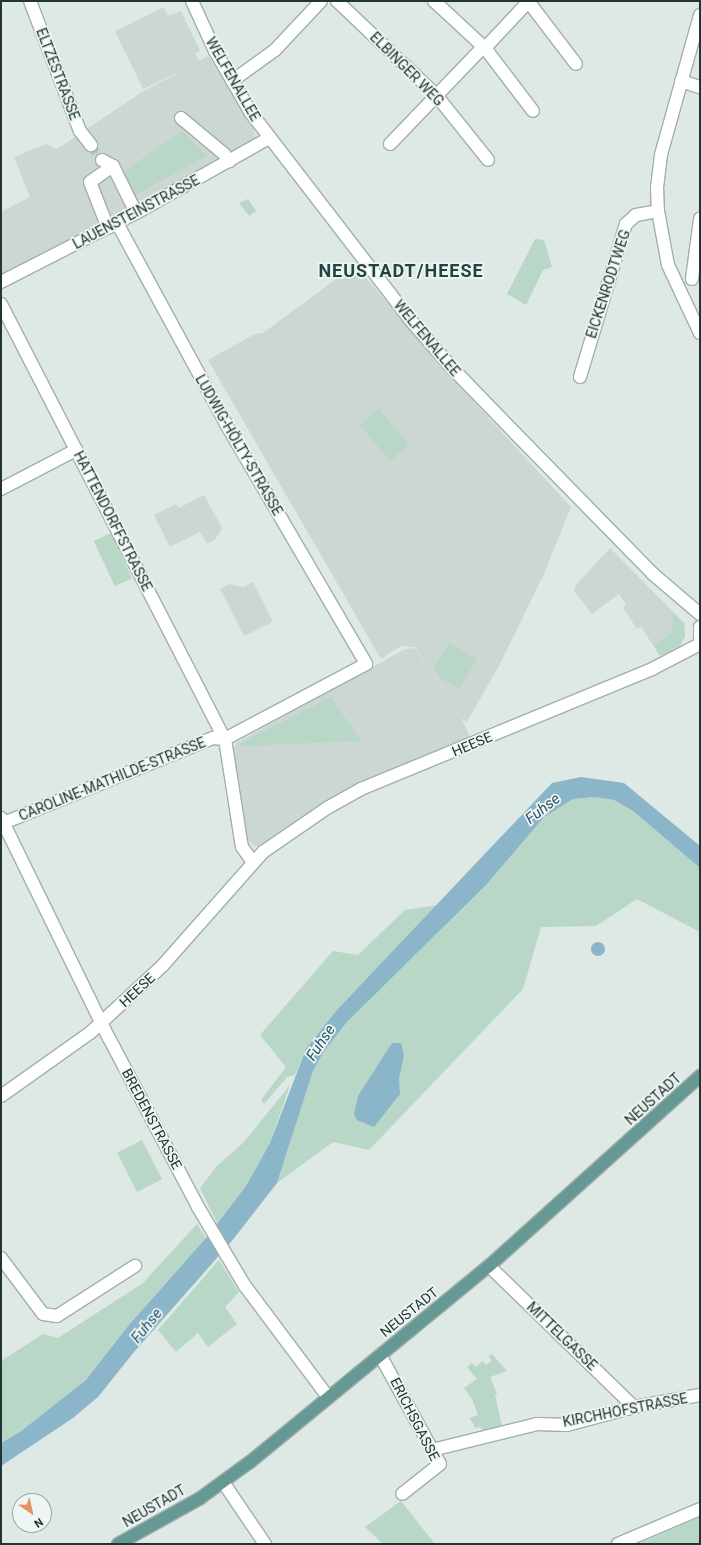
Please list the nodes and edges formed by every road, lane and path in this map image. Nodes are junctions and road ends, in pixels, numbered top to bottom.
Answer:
1 (30, 1) edge
2 (192, 1) edge
3 (321, 1) edge
4 (337, 1) edge
5 (434, 1) edge
6 (529, 1) edge
7 (700, 15) edge
8 (484, 47) junction
9 (576, 64) dead end
10 (232, 81) junction
11 (681, 81) junction
12 (700, 87) edge
13 (436, 95) junction
14 (533, 111) dead end
15 (181, 118) dead end
16 (269, 138) junction
17 (390, 144) dead end
18 (91, 146) tunnel mouth
19 (102, 160) tunnel mouth
20 (488, 160) dead end
21 (229, 161) junction
22 (113, 166) junction
23 (658, 211) junction
24 (136, 213) junction
25 (700, 219) edge
26 (112, 226) junction
27 (692, 279) dead end
28 (1, 282) edge
29 (1, 304) edge
30 (700, 333) edge
31 (580, 377) dead end
32 (76, 450) junction
33 (1, 489) edge
34 (700, 614) edge
35 (700, 627) edge
36 (700, 638) edge
37 (700, 644) edge
38 (225, 739) junction
39 (2, 822) edge
40 (253, 862) junction
41 (102, 1023) junction
42 (700, 1076) edge
43 (1, 1096) edge
44 (1, 1258) edge
45 (135, 1266) dead end
46 (489, 1266) junction
47 (380, 1355) junction
48 (700, 1395) edge
49 (328, 1397) junction
50 (634, 1407) junction
51 (432, 1450) junction
52 (222, 1482) junction
53 (402, 1494) dead end
54 (700, 1509) edge
55 (118, 1544) edge
56 (265, 1544) edge
57 (618, 1544) edge

1 - 18 street, ELTZESTRASSE
2 - 10 street, WELFENALLEE
3 - 10 street
4 - 13 street, ELBINGER WEG
5 - 8 street
6 - 8 street
6 - 9 street
7 - 11 street
8 - 13 street
8 - 14 street
10 - 16 street, WELFENALLEE
11 - 12 street
11 - 23 street
13 - 17 street
13 - 20 street, ELBINGER WEG
15 - 21 street
16 - 21 street, LAUENSTEINSTRASSE
16 - 34 street, WELFENALLEE
19 - 22 street
21 - 24 street, LAUENSTEINSTRASSE
22 - 24 street
22 - 26 street, LUDWIG-HÖLTY-STRASSE
23 - 30 street
23 - 31 street, EICKENRODTWEG
24 - 26 street, LAUENSTEINSTRASSE
25 - 27 street
26 - 28 street, LAUENSTEINSTRASSE
26 - 38 street, LUDWIG-HÖLTY-STRASSE
29 - 32 street, HATTENDORFFSTRASSE
32 - 33 street
32 - 38 street, HATTENDORFFSTRASSE
35 - 36 street
37 - 40 street, HEESE
38 - 39 street, CAROLINE-MATHILDE-STRASSE
38 - 40 street
39 - 41 street, BREDENSTRASSE
40 - 41 street, HEESE
41 - 43 street, HEESE
41 - 49 street, BREDENSTRASSE
42 - 46 main road, NEUSTADT
44 - 45 street
46 - 47 main road, NEUSTADT
46 - 50 street, MITTELGASSE
47 - 49 main road, NEUSTADT
47 - 51 street, ERICHSGASSE
48 - 50 street, KIRCHHOFSTRASSE
49 - 52 main road, NEUSTADT
50 - 51 street, KIRCHHOFSTRASSE
51 - 53 street, ERICHSGASSE
52 - 55 main road, NEUSTADT
52 - 56 street
54 - 57 street

